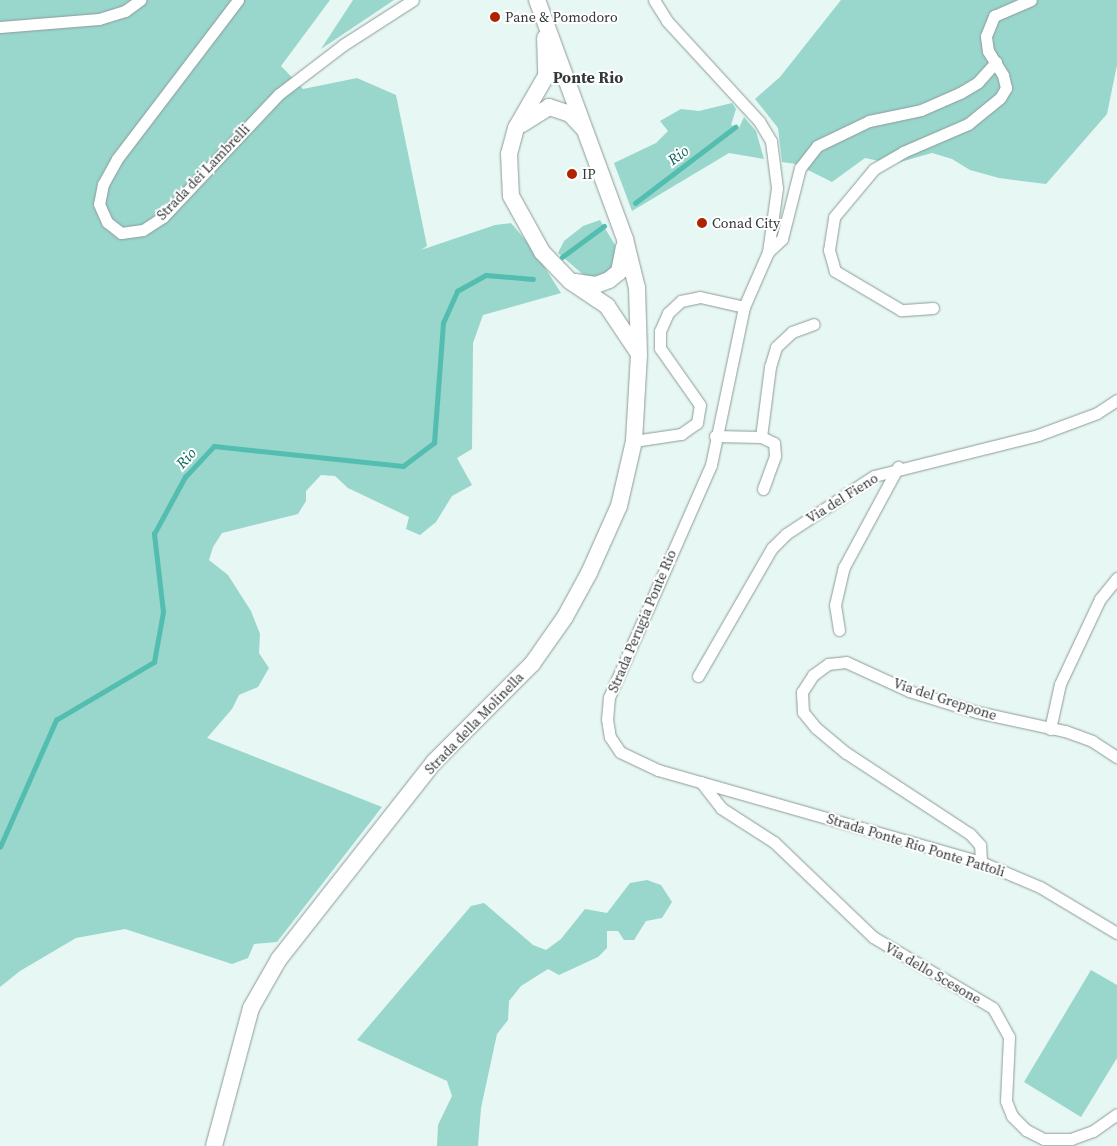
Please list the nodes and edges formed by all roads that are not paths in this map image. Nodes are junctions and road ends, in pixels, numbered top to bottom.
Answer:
1 (140, 0) edge
2 (238, 0) edge
3 (413, 0) edge
4 (654, 0) edge
5 (1031, 0) edge
6 (538, 3) edge
7 (0, 27) edge
8 (996, 62) junction
9 (516, 128) junction
10 (586, 131) junction
11 (625, 238) junction
12 (768, 252) junction
13 (570, 281) junction
14 (637, 288) junction
15 (607, 306) junction
16 (744, 307) junction
17 (933, 308) dead end
18 (814, 324) dead end
19 (639, 355) junction
20 (1117, 400) edge
21 (715, 436) junction
22 (760, 437) junction
23 (634, 441) junction
24 (898, 467) junction
25 (763, 489) dead end
26 (1117, 578) edge
27 (839, 630) dead end
28 (698, 676) dead end
29 (1050, 729) junction
30 (1117, 757) edge
31 (702, 782) junction
32 (733, 791) joint
33 (981, 862) junction
34 (1117, 933) edge
35 (1117, 1114) edge
36 (214, 1146) edge

1 - 7 street
2 - 3 street, Strada dei Lambrelli
4 - 12 street, Strada Perugia Ponte Rio
5 - 8 street
6 - 9 main road
6 - 10 main road
8 - 12 street
8 - 17 street
9 - 10 main road
9 - 13 main road
10 - 11 main road
11 - 13 main road
11 - 14 main road
12 - 16 street, Strada Perugia Ponte Rio
13 - 15 main road
14 - 15 main road
14 - 19 main road
15 - 19 main road
16 - 21 street, Strada Perugia Ponte Rio
16 - 23 street
18 - 22 street
19 - 23 main road, Strada della Molinella
20 - 24 street, Via del Fieno
21 - 22 street
21 - 31 street, Strada Perugia Ponte Rio
22 - 25 street
23 - 36 main road, Strada della Molinella
24 - 27 street
24 - 28 street, Via del Fieno
26 - 29 street
29 - 30 street, Via del Greppone
29 - 33 street, Via del Greppone
31 - 32 street, Strada Perugia Ponte Rio
31 - 35 street, Via dello Scesone
32 - 33 street, Strada Ponte Rio Ponte Pattoli
33 - 34 street, Strada Ponte Rio Ponte Pattoli

